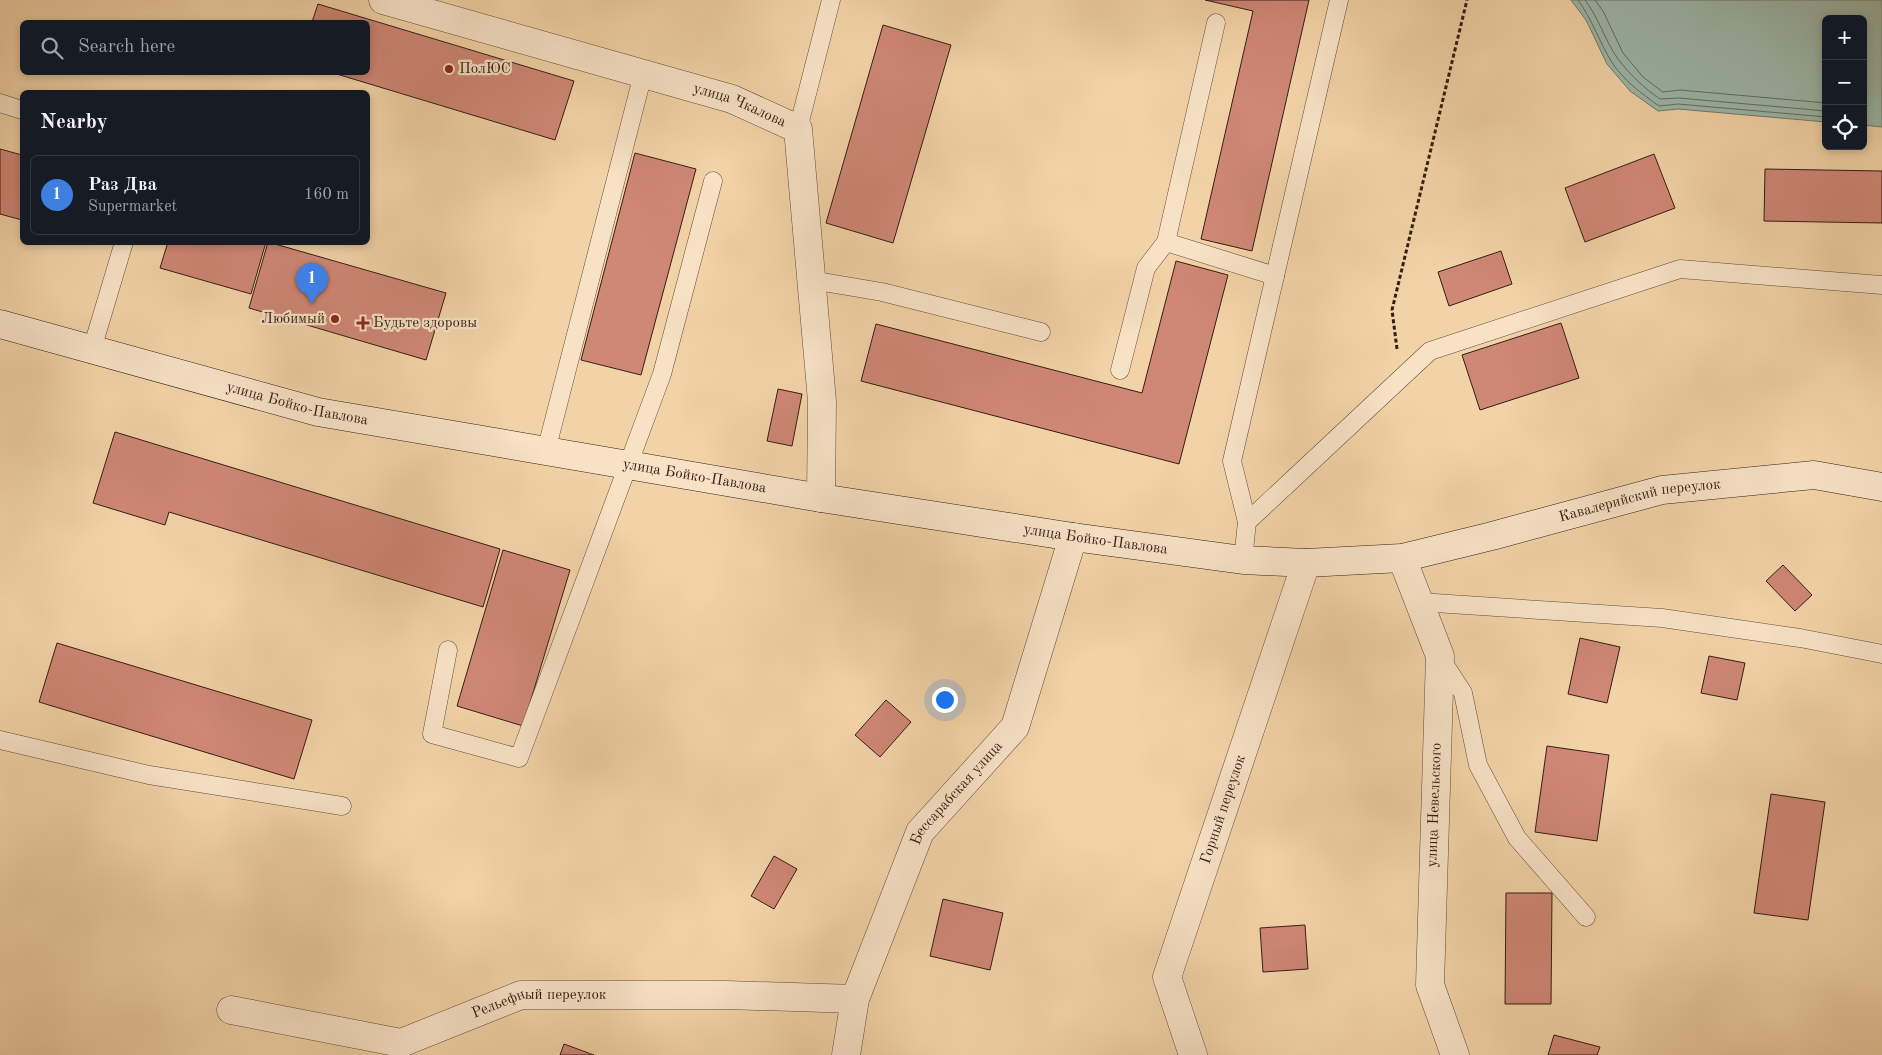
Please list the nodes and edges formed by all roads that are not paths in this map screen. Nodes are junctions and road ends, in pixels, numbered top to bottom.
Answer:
1 (383, 0) edge
2 (831, 0) edge
3 (1339, 0) edge
4 (1216, 23) dead end
5 (643, 74) junction
6 (0, 103) edge
7 (20, 109) edge
8 (798, 129) junction
9 (713, 181) dead end
10 (1166, 242) junction
11 (123, 245) edge
12 (1275, 276) junction
13 (811, 280) junction
14 (1882, 284) edge
15 (0, 324) edge
16 (1041, 332) dead end
17 (92, 350) junction
18 (1120, 370) dead end
19 (546, 451) junction
20 (627, 465) junction
21 (1882, 486) edge
22 (821, 498) junction
23 (1247, 522) junction
24 (1073, 537) junction
25 (1402, 558) junction
26 (1243, 560) junction
27 (1306, 563) junction
28 (1419, 602) junction
29 (448, 650) dead end
30 (1882, 654) edge
31 (1440, 656) junction
32 (0, 740) edge
33 (342, 806) dead end
34 (1586, 917) dead end
35 (855, 999) junction
36 (231, 1010) dead end
37 (846, 1055) edge
38 (1193, 1055) edge
39 (1455, 1055) edge

1 - 5 street, улица Чкалова
2 - 8 lane
3 - 12 lane
4 - 10 lane
5 - 8 street, улица Чкалова
5 - 19 lane
6 - 7 lane
8 - 13 street, улица Чкалова
9 - 20 lane
10 - 12 lane
10 - 18 lane
11 - 17 lane
12 - 23 lane
13 - 16 lane
13 - 22 street, улица Чкалова
14 - 23 lane
15 - 17 street, улица Бойко-Павлова
17 - 19 street, улица Бойко-Павлова
19 - 20 street, улица Бойко-Павлова
20 - 22 street, улица Бойко-Павлова
20 - 29 lane
21 - 25 street, Кавалерийский переулок
22 - 24 street, улица Бойко-Павлова
23 - 26 lane
24 - 26 street, улица Бойко-Павлова
24 - 35 street, Бессарабская улица
25 - 27 street, улица Бойко-Павлова
25 - 28 street, улица Невельского
26 - 27 street, улица Бойко-Павлова
27 - 38 street, Горный переулок
28 - 30 lane
28 - 31 street, улица Невельского
31 - 34 lane
31 - 39 street, улица Невельского
32 - 33 lane
35 - 36 street, Рельефный переулок
35 - 37 street, Бессарабская улица

